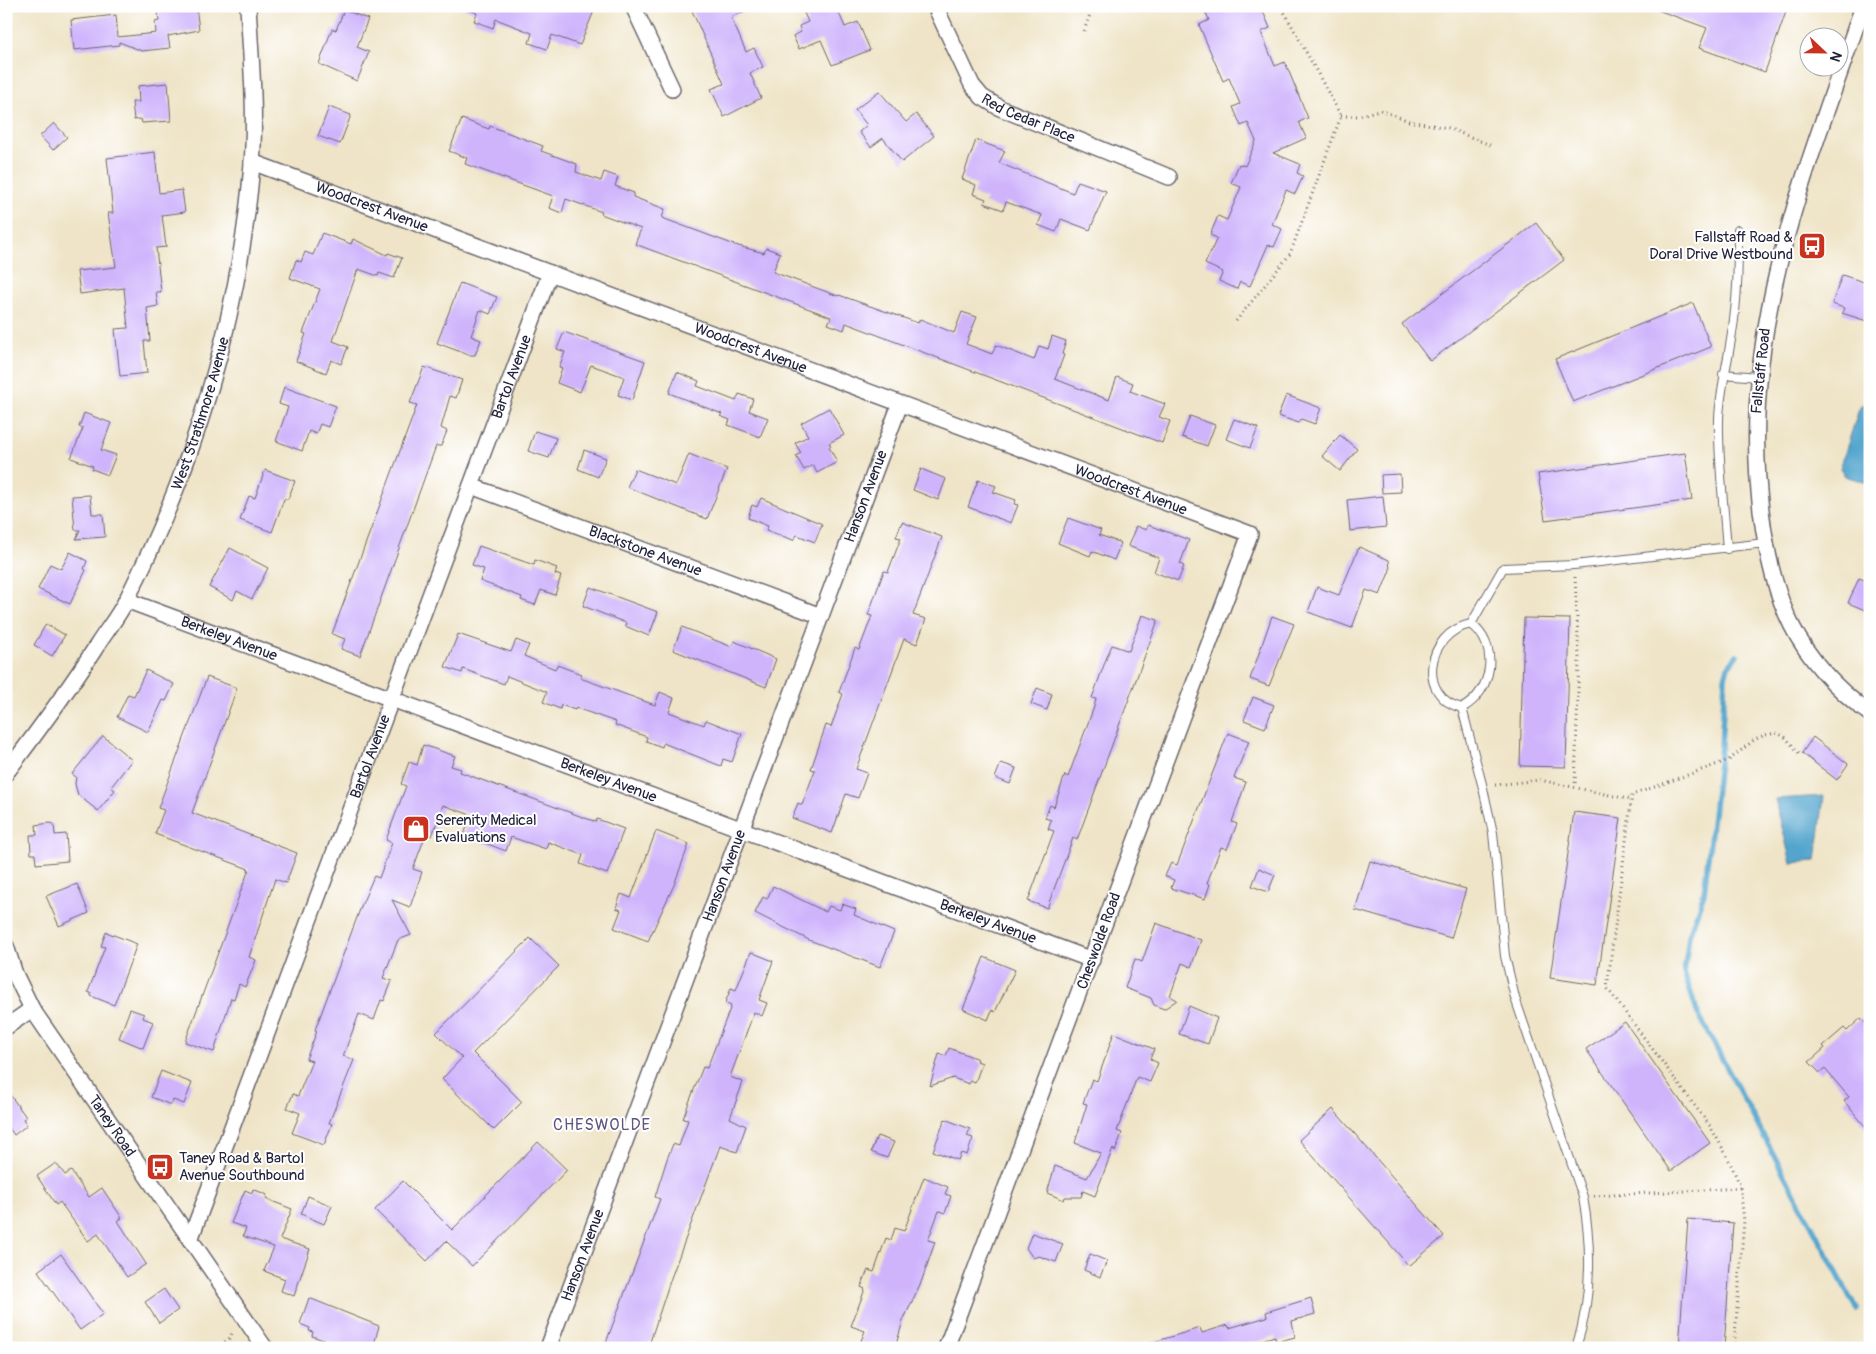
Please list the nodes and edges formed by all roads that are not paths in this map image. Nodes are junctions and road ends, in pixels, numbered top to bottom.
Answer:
1 (248, 6) edge
2 (633, 6) edge
3 (935, 6) edge
4 (1863, 6) edge
5 (672, 89) dead end
6 (252, 162) junction
7 (1168, 177) dead end
8 (1738, 230) dead end
9 (550, 273) junction
10 (1724, 374) junction
11 (1758, 378) junction
12 (900, 404) junction
13 (471, 486) junction
14 (1250, 534) joint
15 (1765, 543) junction
16 (1727, 549) junction
17 (126, 600) junction
18 (821, 616) junction
19 (1471, 624) junction
20 (391, 699) junction
21 (1462, 708) junction
22 (1870, 714) edge
23 (6, 773) edge
24 (741, 830) junction
25 (6, 946) edge
26 (1092, 960) junction
27 (32, 1009) junction
28 (6, 1027) edge
29 (190, 1240) junction
30 (265, 1348) edge
31 (548, 1348) edge
32 (946, 1348) edge
33 (1576, 1348) edge

1 - 6 street, West Strathmore Avenue
2 - 5 street
3 - 7 street, Red Cedar Place
4 - 11 street, Fallstaff Road
6 - 9 street, Woodcrest Avenue
6 - 17 street, West Strathmore Avenue
8 - 10 lane
9 - 12 street, Woodcrest Avenue
9 - 13 street, Bartol Avenue
10 - 11 lane
10 - 16 lane
11 - 15 street, Fallstaff Road
12 - 14 street, Woodcrest Avenue
12 - 18 street, Hanson Avenue
13 - 18 street, Blackstone Avenue
13 - 20 street, Bartol Avenue
14 - 26 street, Cheswolde Road
15 - 16 lane
15 - 22 street, Fallstaff Road
16 - 19 lane
17 - 20 street, Berkeley Avenue
17 - 23 street, West Strathmore Avenue
18 - 24 street, Hanson Avenue
19 - 21 lane
19 - 21 lane
20 - 24 street, Berkeley Avenue
20 - 29 street, Bartol Avenue
21 - 33 lane
24 - 26 street, Berkeley Avenue
24 - 31 street, Hanson Avenue
25 - 27 street, Taney Road
26 - 32 street, Cheswolde Road
27 - 28 street
27 - 29 street, Taney Road
29 - 30 street, Taney Road

